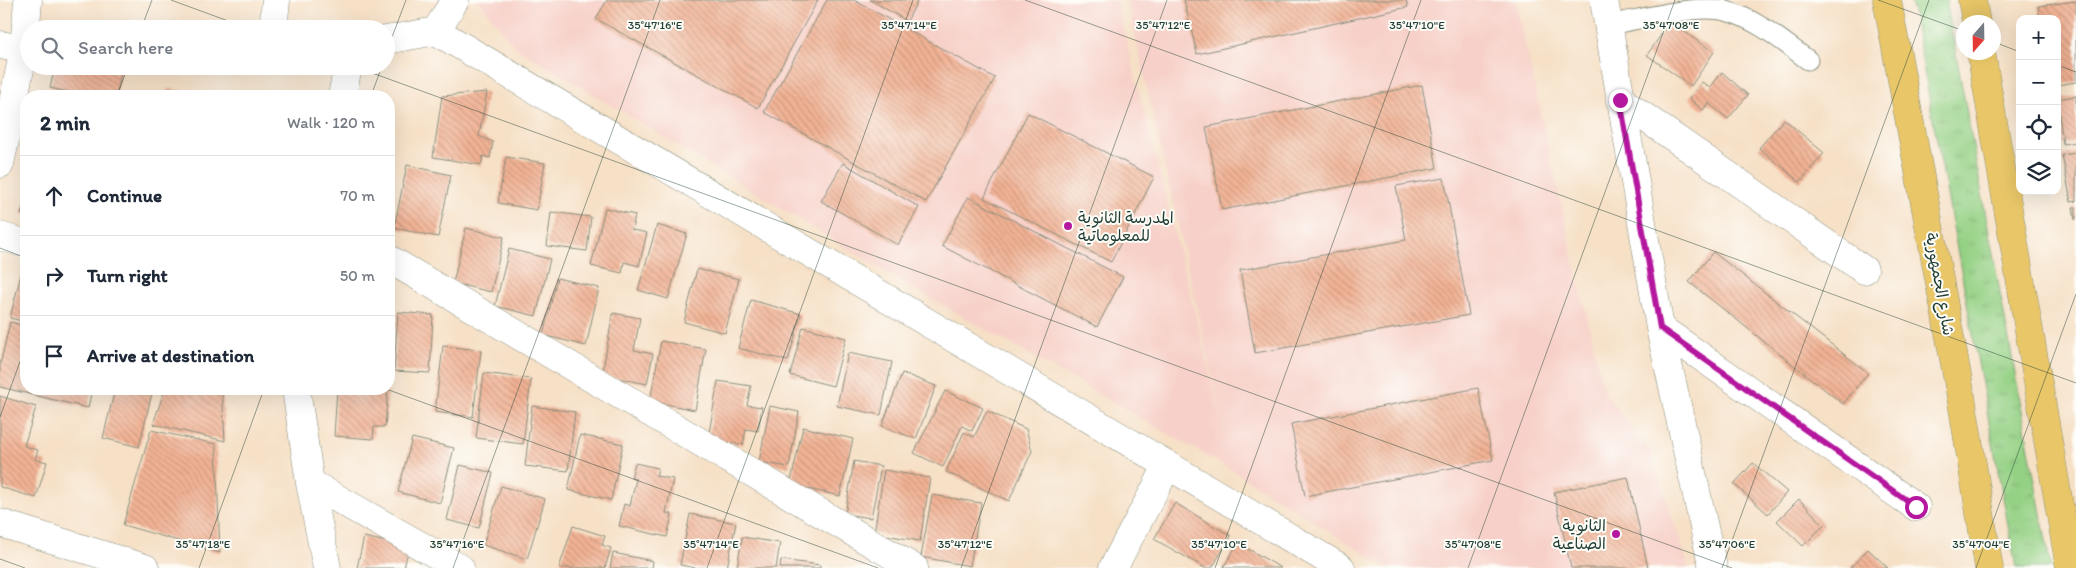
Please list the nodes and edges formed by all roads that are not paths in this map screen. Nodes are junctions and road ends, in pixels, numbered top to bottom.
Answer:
1 (28, 0) edge
2 (276, 0) edge
3 (455, 0) edge
4 (1888, 0) edge
5 (1972, 0) edge
6 (1606, 12) edge
7 (1975, 15) edge
8 (24, 20) edge
9 (274, 20) edge
10 (436, 30) junction
11 (395, 38) edge
12 (18, 48) edge
13 (1808, 60) dead end
14 (1982, 60) edge
15 (346, 75) edge
16 (343, 90) edge
17 (1620, 100) junction
18 (0, 164) edge
19 (0, 236) edge
20 (20, 242) edge
21 (395, 263) edge
22 (1864, 270) dead end
23 (1660, 328) junction
24 (297, 395) edge
25 (1168, 465) junction
26 (310, 483) junction
27 (1916, 507) dead end
28 (0, 524) edge
29 (145, 568) edge
30 (327, 568) edge
31 (460, 568) edge
32 (914, 568) edge
33 (1113, 568) edge
34 (1341, 568) edge
35 (1713, 568) edge
36 (1989, 568) edge
37 (2070, 568) edge

1 - 8 street
2 - 9 street
3 - 10 street
4 - 36 main road, شارع الجمهورية
5 - 7 main road
6 - 13 lane
6 - 17 street
10 - 11 street
10 - 25 street
12 - 18 street
14 - 37 main road
15 - 16 street
17 - 22 street
17 - 23 street
19 - 20 street
21 - 32 street
23 - 27 street
23 - 35 street
24 - 26 street
25 - 33 street
25 - 34 street
26 - 30 street
26 - 31 street
28 - 29 street

